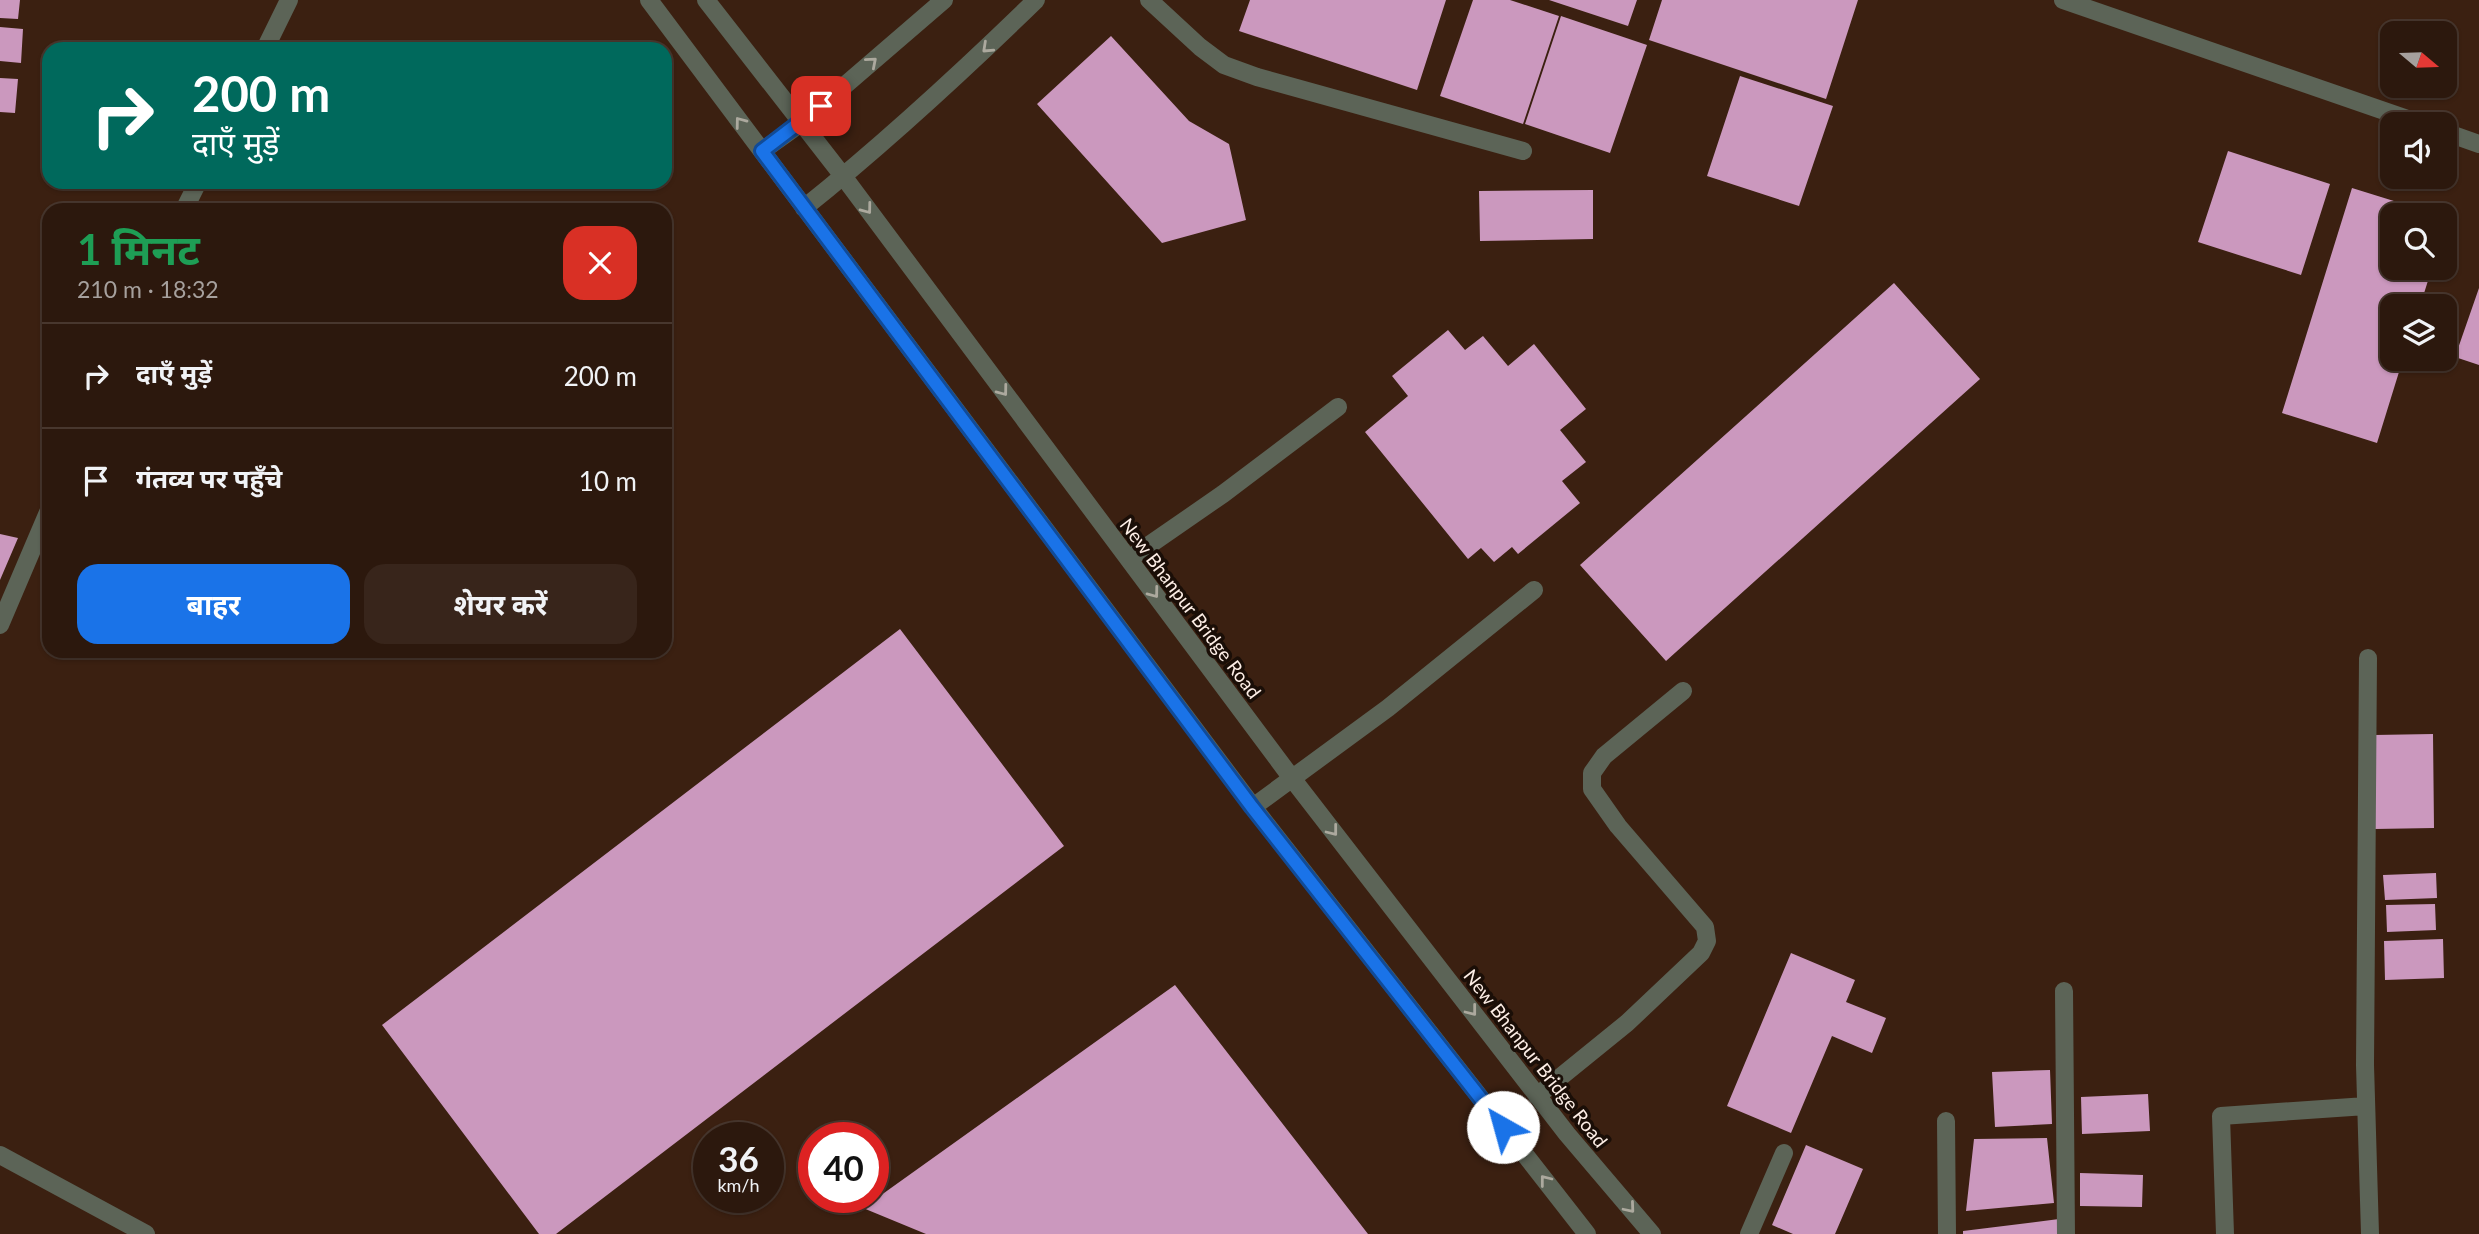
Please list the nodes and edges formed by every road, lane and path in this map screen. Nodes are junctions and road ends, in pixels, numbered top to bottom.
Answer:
1 (289, 0) edge
2 (649, 0) edge
3 (706, 0) edge
4 (944, 0) edge
5 (1036, 0) edge
6 (1149, 0) edge
7 (2063, 0) edge
8 (268, 42) edge
9 (2387, 112) edge
10 (800, 124) junction
11 (2457, 136) edge
12 (2479, 144) edge
13 (762, 151) junction
14 (1522, 151) dead end
15 (843, 176) junction
16 (804, 208) junction
17 (1338, 407) dead end
18 (42, 526) edge
19 (1129, 559) junction
20 (1534, 590) dead end
21 (0, 625) edge
22 (2368, 658) dead end
23 (1683, 691) dead end
24 (1291, 777) junction
25 (1252, 807) junction
26 (2064, 991) dead end
27 (1537, 1096) junction
28 (2366, 1107) junction
29 (1947, 1121) dead end
30 (1784, 1153) dead end
31 (0, 1155) edge
32 (146, 1234) edge
33 (1587, 1234) edge
34 (1652, 1234) edge
35 (1749, 1234) edge
36 (1947, 1234) edge
37 (2066, 1234) edge
38 (2225, 1234) edge
39 (2370, 1234) edge

1 - 8 street
13 -> 2 street
3 - 10 street, New Bhanpur Bridge Road
10 -> 4 street
5 -> 15 street
6 - 14 street
7 - 9 street
10 - 13 street
10 - 15 street, New Bhanpur Bridge Road
11 - 12 street
13 - 16 street
15 - 16 street
15 -> 19 street, New Bhanpur Bridge Road
16 - 25 street
17 - 19 street
18 - 21 street
19 -> 24 street, New Bhanpur Bridge Road
20 - 24 street
22 - 28 street
23 - 27 street
24 - 25 street
24 -> 27 street, New Bhanpur Bridge Road
33 -> 25 street
26 - 37 street
27 -> 34 street, New Bhanpur Bridge Road
28 - 38 street
28 - 39 street
29 - 36 street
30 - 35 street
31 - 32 street

